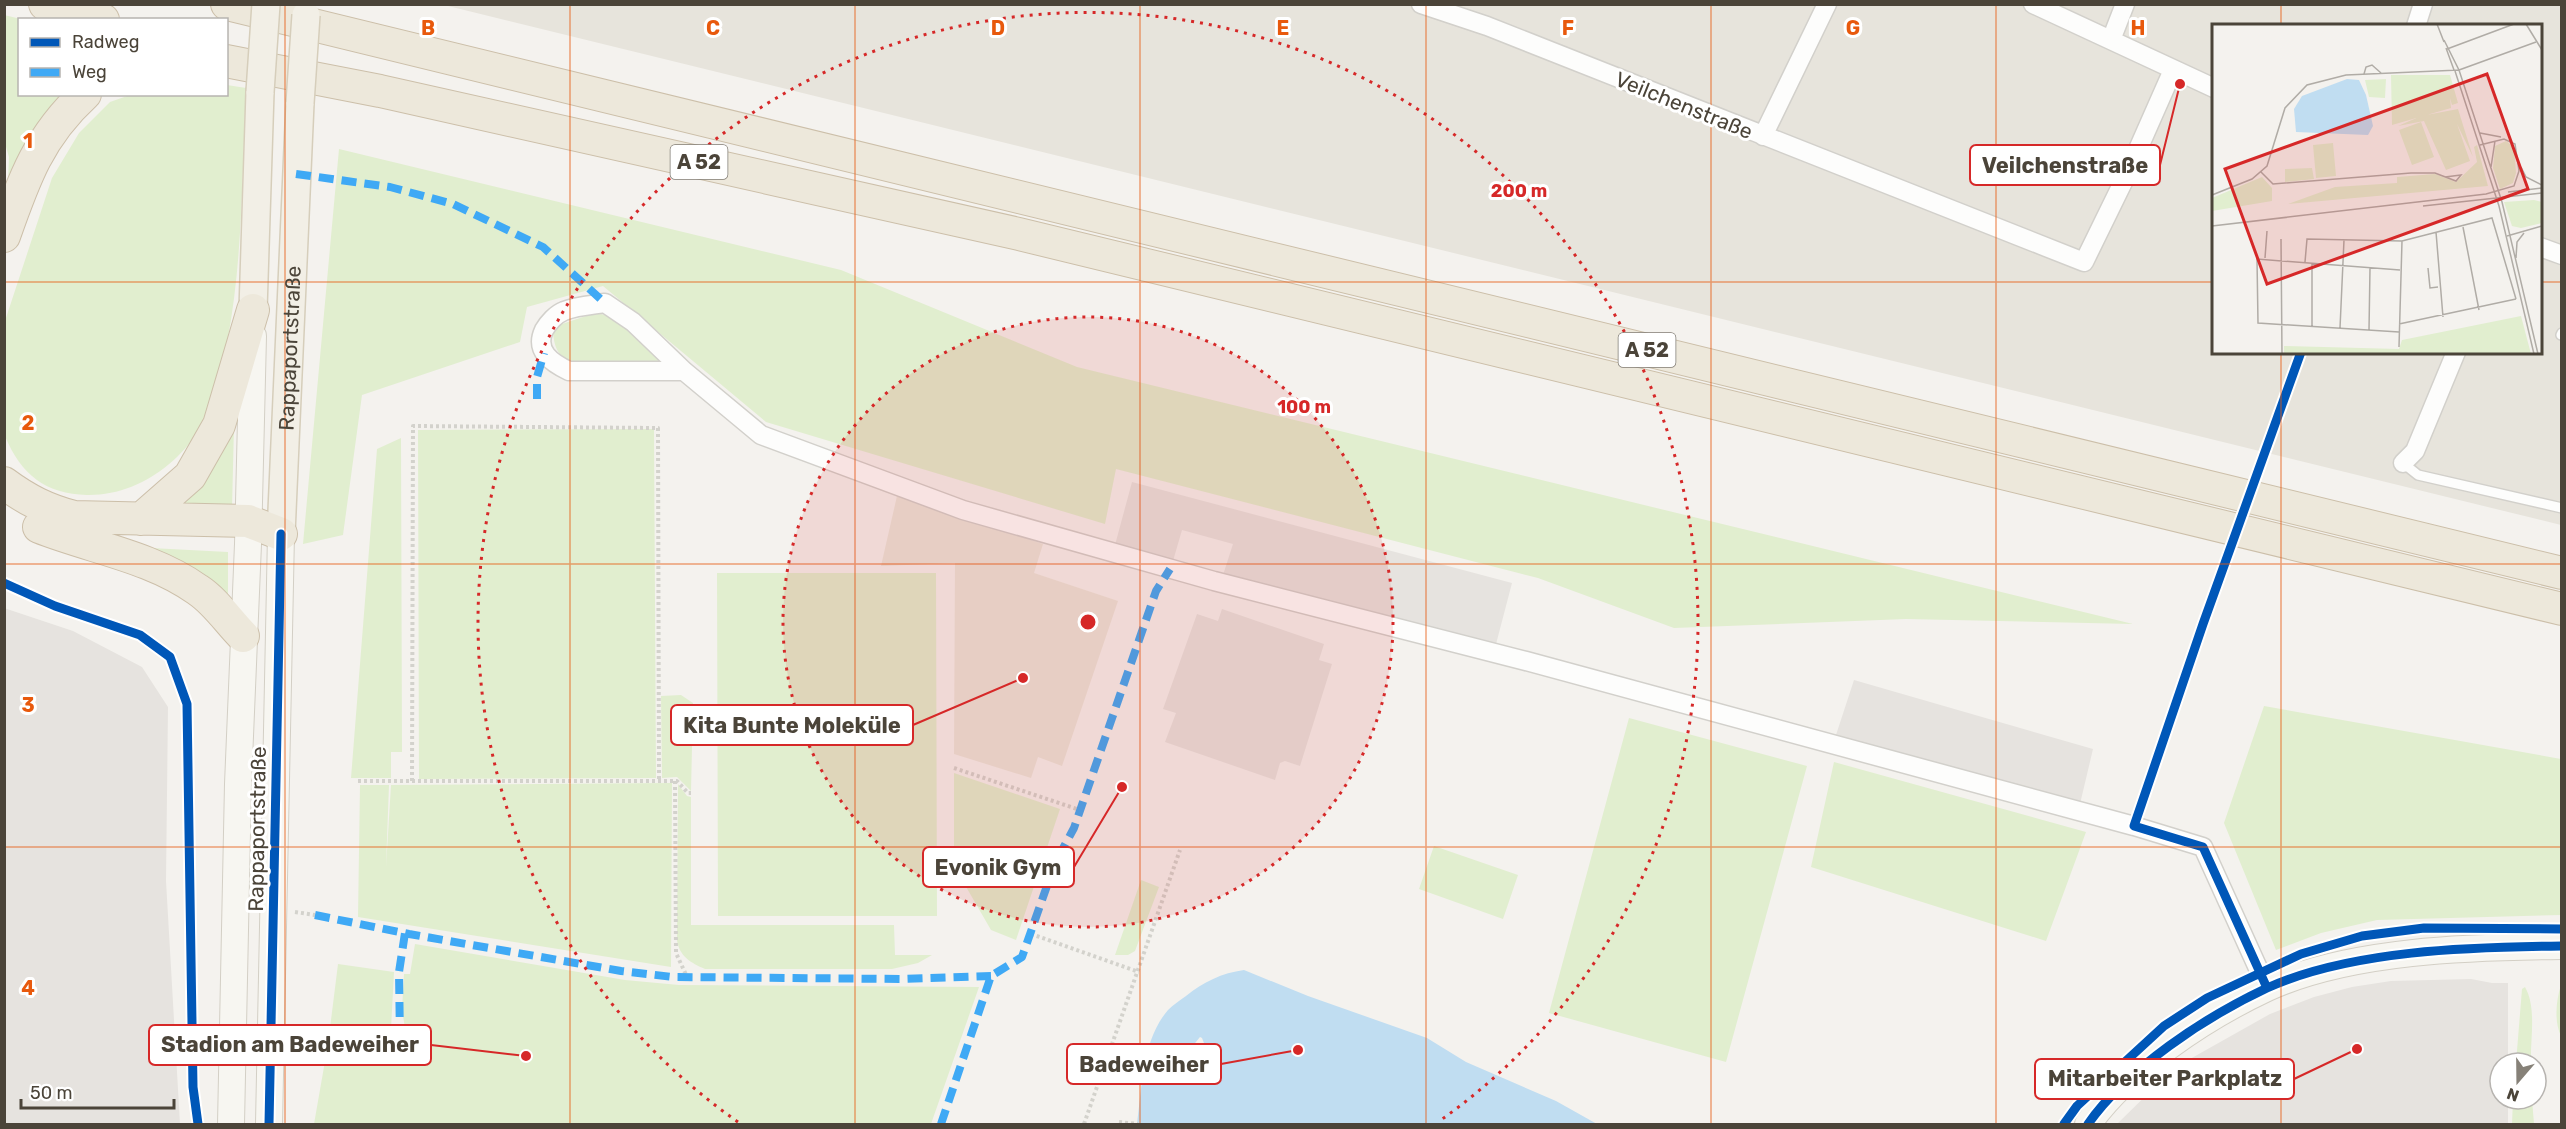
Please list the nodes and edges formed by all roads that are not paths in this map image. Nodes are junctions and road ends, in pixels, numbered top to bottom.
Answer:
1 (45, 4) edge
2 (307, 4) edge
3 (1421, 4) edge
4 (1827, 4) edge
5 (2033, 4) edge
6 (2125, 4) edge
7 (2423, 4) edge
8 (241, 5) edge
9 (97, 18) edge
10 (2417, 24) edge
11 (2111, 40) junction
12 (228, 52) edge
13 (228, 61) edge
14 (2173, 70) junction
15 (2212, 87) edge
16 (380, 91) junction
17 (83, 96) edge
18 (1762, 136) junction
19 (4, 236) edge
20 (2542, 247) edge
21 (2562, 255) edge
22 (253, 310) junction
23 (2455, 354) edge
24 (684, 371) junction
25 (2403, 463) joint
26 (4, 483) edge
27 (4, 507) edge
28 (2562, 508) edge
29 (141, 519) junction
30 (248, 533) junction
31 (281, 534) junction
32 (71, 537) junction
33 (2562, 573) edge
34 (2562, 609) edge
35 (243, 636) junction
36 (2562, 946) edge
37 (2267, 988) junction
38 (231, 1125) edge
39 (269, 1125) edge
40 (2088, 1125) edge

1 - 9 highway
2 - 31 main road, Rappaportstraße, bridge
3 - 18 street, Veilchenstraße
4 - 18 street
5 - 11 street
6 - 11 street
7 - 10 street
8 - 22 main road, Rappaportstraße, bridge
8 - 33 highway, A 52
11 - 14 street
12 - 16 highway, A 52
13 - 16 highway
14 - 15 street
14 - 18 street, Veilchenstraße
16 - 34 highway, A 52
17 - 19 highway
20 - 21 street
22 - 29 highway
22 - 30 main road, Rappaportstraße
23 - 25 street
24 - 24 street
24 - 37 street
25 - 28 lane
26 - 29 highway
27 - 32 highway
29 - 30 highway
30 - 31 highway
30 - 32 highway
30 - 35 main road, Rappaportstraße
31 - 39 main road, Rappaportstraße
32 - 35 highway
35 - 38 main road, Rappaportstraße
36 - 37 main road
37 - 40 main road

